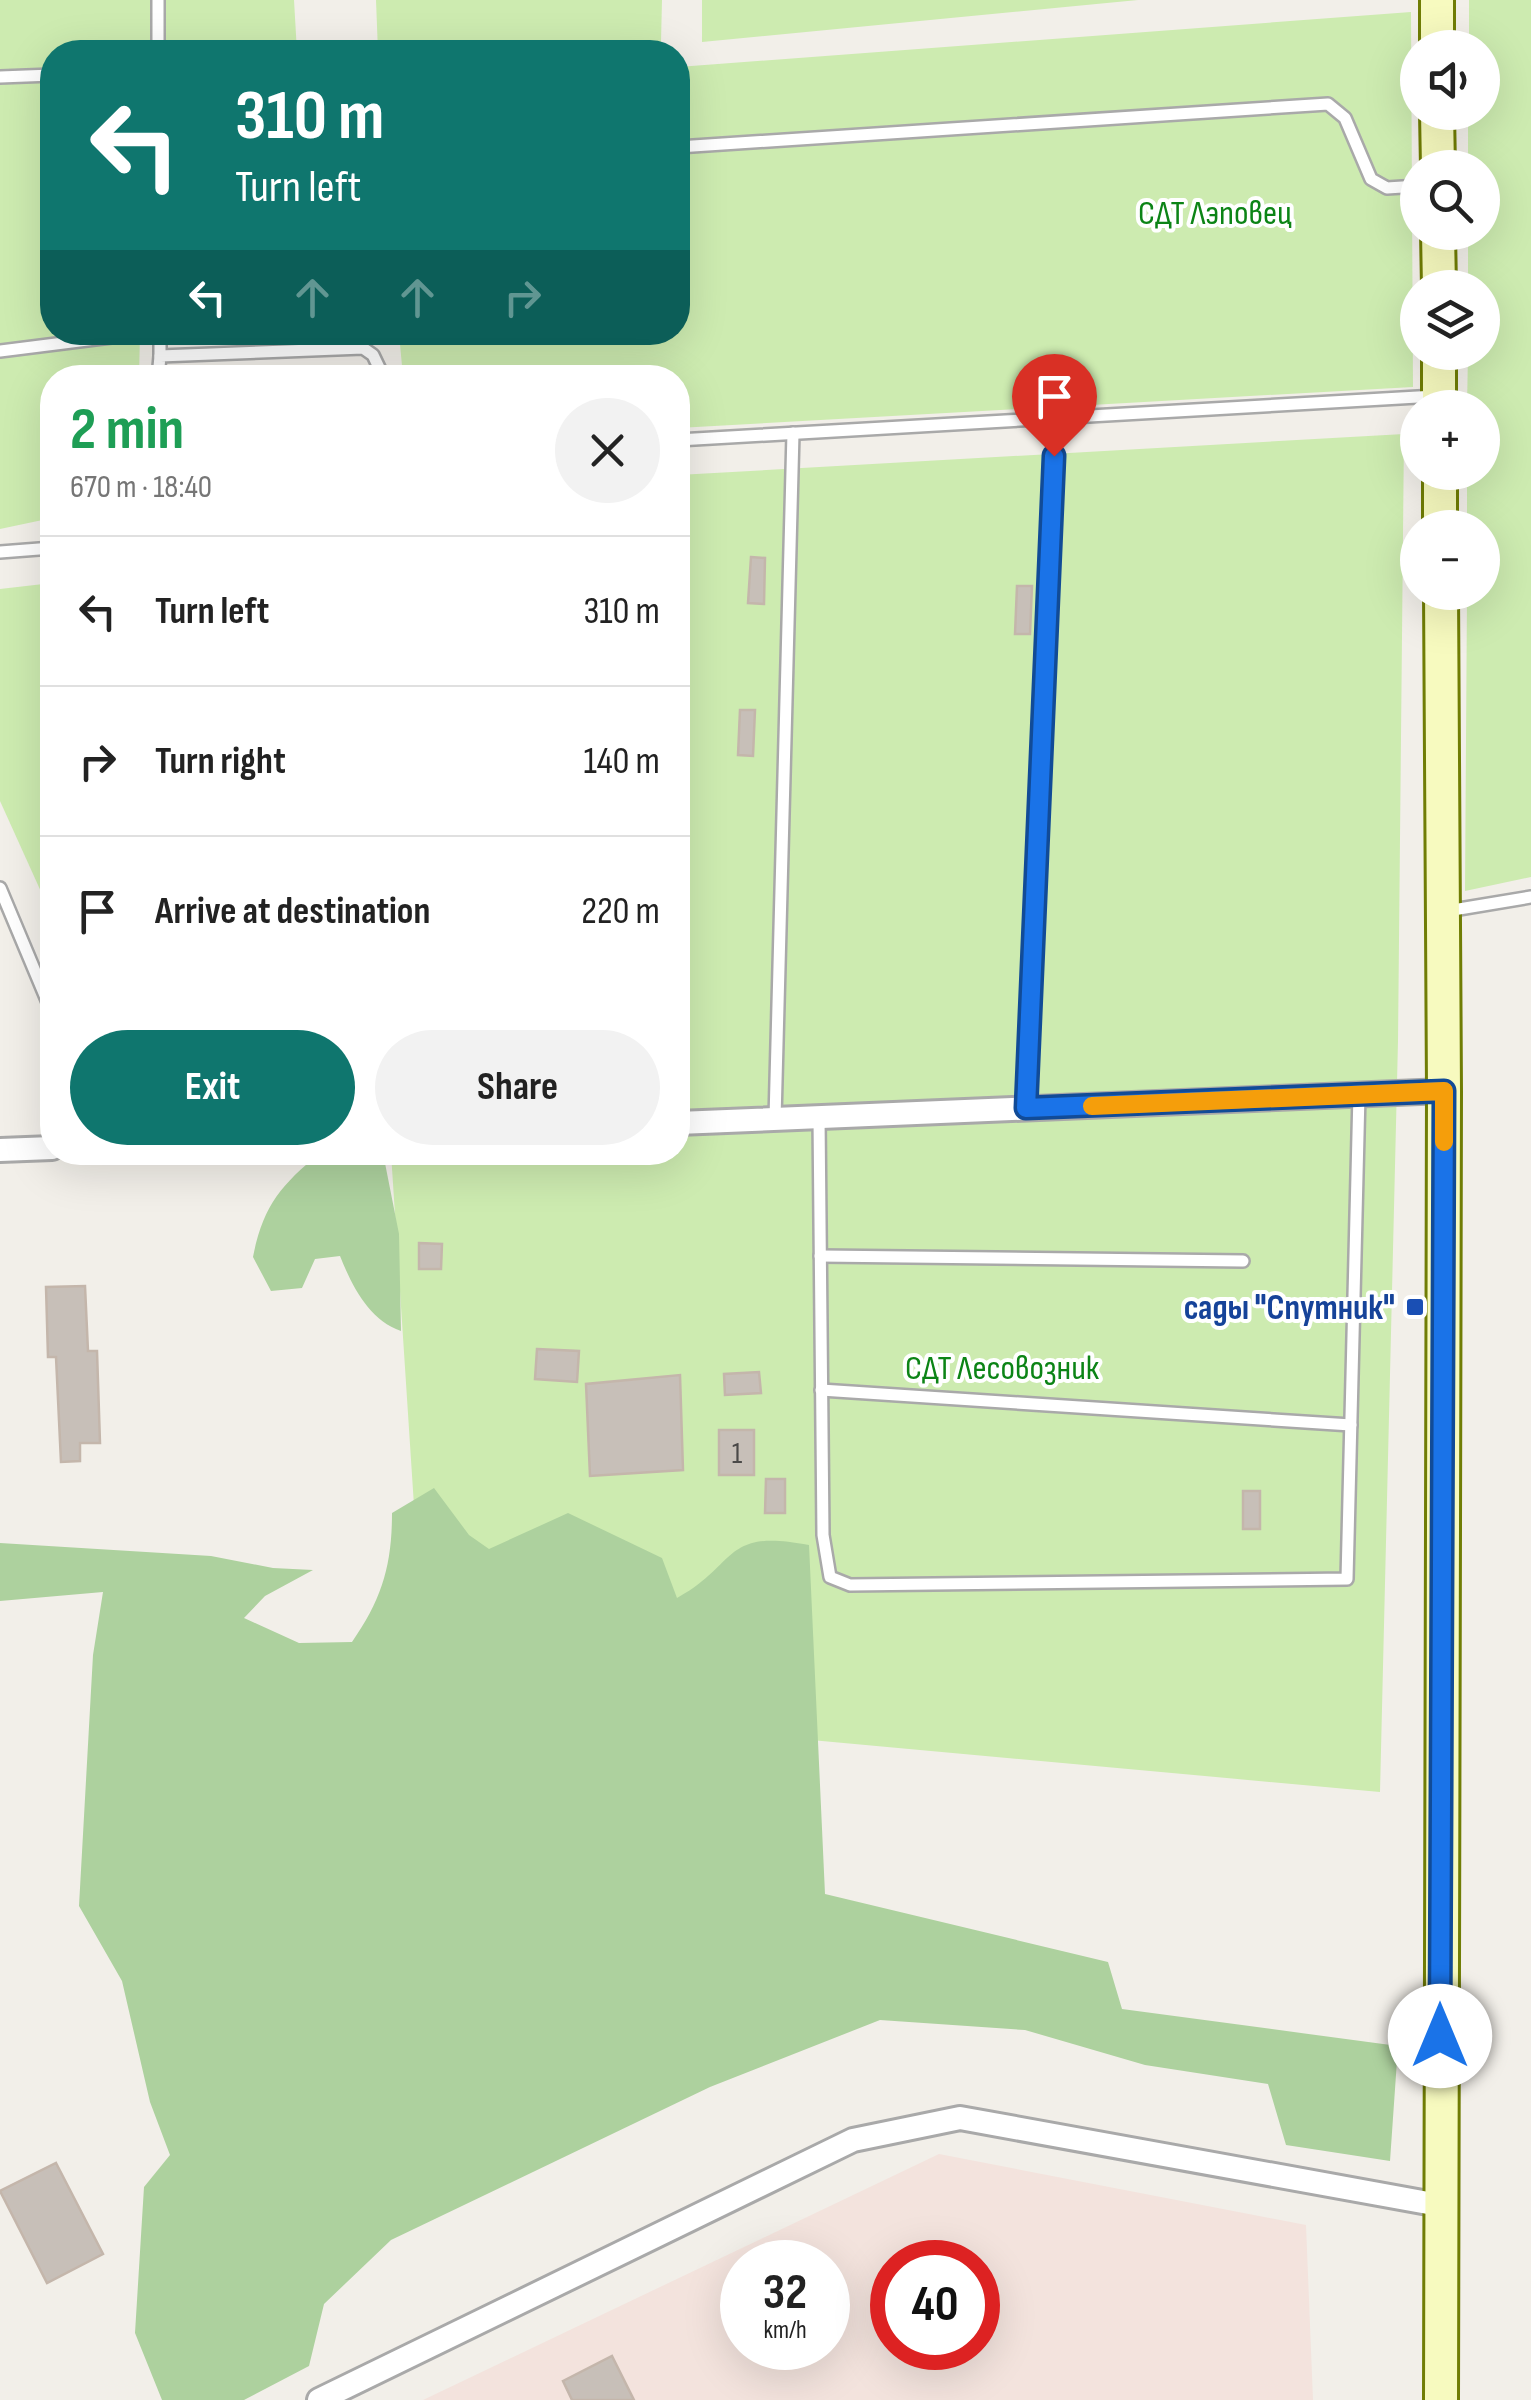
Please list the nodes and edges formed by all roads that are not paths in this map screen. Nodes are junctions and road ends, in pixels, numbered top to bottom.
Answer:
1 (158, 0) edge
2 (1437, 0) edge
3 (1437, 30) edge
4 (158, 40) edge
5 (40, 75) edge
6 (0, 77) edge
7 (690, 146) edge
8 (1400, 187) edge
9 (53, 345) edge
10 (160, 345) edge
11 (0, 352) edge
12 (160, 356) junction
13 (159, 365) edge
14 (378, 365) edge
15 (1400, 403) edge
16 (1055, 418) junction
17 (792, 433) junction
18 (690, 439) edge
19 (40, 549) edge
20 (0, 552) edge
21 (1441, 610) edge
22 (0, 888) edge
23 (1531, 897) edge
24 (1443, 912) junction
25 (40, 983) edge
26 (1444, 1091) junction
27 (1359, 1094) junction
28 (1026, 1108) junction
29 (819, 1117) junction
30 (775, 1119) junction
31 (690, 1123) edge
32 (40, 1148) edge
33 (0, 1150) edge
34 (820, 1256) junction
35 (1244, 1261) dead end
36 (821, 1390) junction
37 (1351, 1424) junction
38 (1439, 2205) junction
39 (319, 2400) edge
40 (1441, 2400) edge

1 - 4 lane
2 - 3 street
5 - 6 lane
7 - 8 lane
9 - 11 lane
10 - 12 lane
12 - 13 lane
12 - 14 lane
15 - 16 lane
16 - 17 lane
16 - 28 lane
17 - 18 lane
17 - 30 lane
19 - 20 lane
21 - 24 street
22 - 25 lane
23 - 24 lane
24 - 26 street
26 - 27 street
26 - 38 street
27 - 28 street
27 - 37 lane
28 - 29 street
29 - 30 street
29 - 34 lane
30 - 31 street
32 - 33 street
34 - 35 lane
34 - 36 lane
36 - 37 lane
36 - 37 lane
38 - 39 street
38 - 40 street

